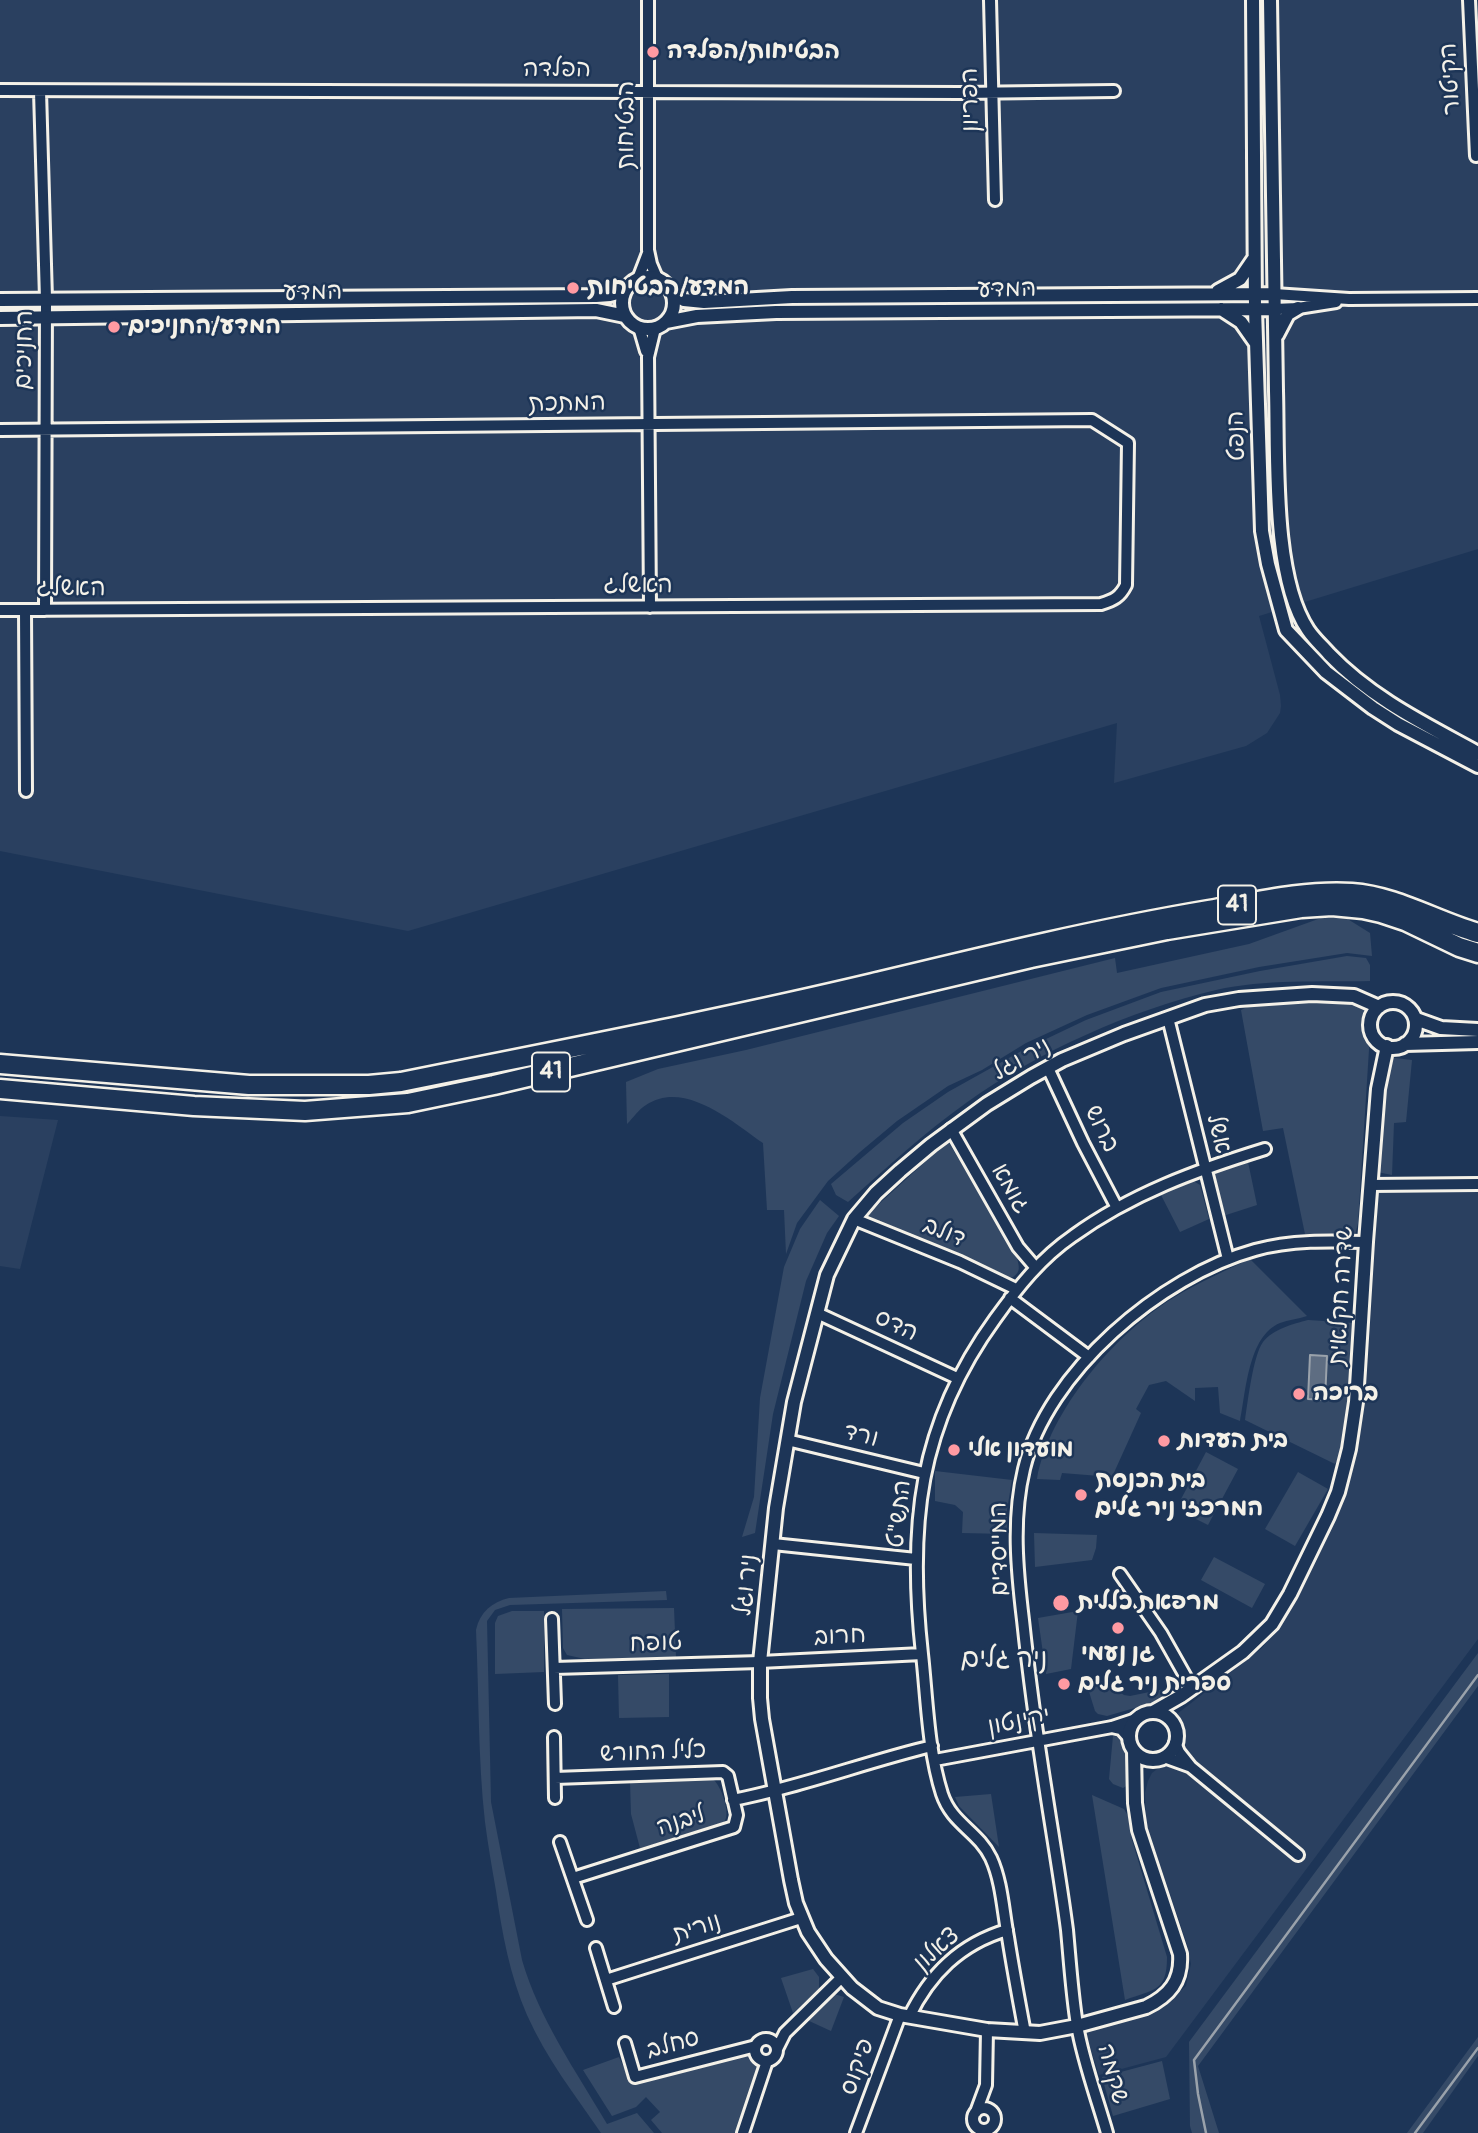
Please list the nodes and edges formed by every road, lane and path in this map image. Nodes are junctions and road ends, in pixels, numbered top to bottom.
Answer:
1 (648, 0) edge
2 (990, 0) edge
3 (1252, 0) edge
4 (1270, 0) edge
5 (1469, 0) edge
6 (1474, 47) edge
7 (0, 90) edge
8 (40, 91) junction
9 (1114, 91) dead end
10 (648, 92) junction
11 (992, 93) junction
12 (1476, 156) dead end
13 (995, 200) dead end
14 (648, 250) junction
15 (1255, 256) junction
16 (657, 278) junction
17 (638, 279) junction
18 (625, 291) junction
19 (673, 292) junction
20 (1212, 293) junction
21 (1255, 294) junction
22 (1274, 294) junction
23 (1478, 298) edge
24 (46, 299) junction
25 (1349, 299) junction
26 (0, 300) edge
27 (1298, 308) junction
28 (1220, 309) junction
29 (1255, 309) junction
30 (1274, 309) junction
31 (625, 316) junction
32 (46, 317) junction
33 (0, 318) edge
34 (661, 325) junction
35 (639, 327) junction
36 (1275, 342) junction
37 (1256, 344) junction
38 (648, 358) junction
39 (648, 425) junction
40 (0, 430) edge
41 (45, 430) junction
42 (1128, 443) joint
43 (650, 607) junction
44 (0, 610) edge
45 (25, 610) junction
46 (45, 610) junction
47 (1478, 753) edge
48 (1478, 766) edge
49 (26, 791) dead end
50 (1478, 933) edge
51 (1478, 953) edge
52 (1379, 1007) junction
53 (1168, 1018) junction
54 (1416, 1019) junction
55 (1478, 1030) edge
56 (1454, 1037) junction
57 (1478, 1042) edge
58 (1405, 1044) junction
59 (1387, 1046) junction
60 (0, 1065) edge
61 (1048, 1068) junction
62 (0, 1090) edge
63 (951, 1129) junction
64 (1265, 1149) dead end
65 (1205, 1168) junction
66 (1478, 1184) edge
67 (1370, 1185) junction
68 (1117, 1208) junction
69 (854, 1219) junction
70 (1366, 1242) junction
71 (1228, 1259) junction
72 (1036, 1268) junction
73 (1013, 1293) junction
74 (817, 1313) junction
75 (1089, 1357) junction
76 (957, 1378) junction
77 (787, 1440) junction
78 (925, 1473) junction
79 (773, 1544) junction
80 (916, 1559) junction
81 (1120, 1574) dead end
82 (552, 1619) dead end
83 (922, 1654) junction
84 (760, 1662) junction
85 (554, 1668) junction
86 (1192, 1688) junction
87 (1181, 1696) junction
88 (555, 1704) dead end
89 (1153, 1712) junction
90 (1136, 1719) junction
91 (1173, 1724) junction
92 (1112, 1727) junction
93 (554, 1737) dead end
94 (1129, 1738) junction
95 (1038, 1740) junction
96 (1175, 1743) junction
97 (932, 1746) junction
98 (1134, 1751) junction
99 (1158, 1758) junction
100 (935, 1760) junction
101 (1191, 1767) junction
102 (555, 1778) junction
103 (1136, 1784) junction
104 (775, 1792) junction
105 (555, 1798) dead end
106 (733, 1800) junction
107 (560, 1842) dead end
108 (1298, 1855) dead end
109 (573, 1878) junction
110 (801, 1918) junction
111 (587, 1920) dead end
112 (1007, 1930) junction
113 (596, 1948) dead end
114 (841, 1978) junction
115 (606, 1980) junction
116 (614, 2007) dead end
117 (904, 2016) junction
118 (1077, 2026) junction
119 (987, 2029) junction
120 (785, 2033) junction
121 (1025, 2033) junction
122 (768, 2039) junction
123 (625, 2043) dead end
124 (756, 2046) junction
125 (777, 2049) junction
126 (767, 2061) junction
127 (986, 2085) junction
128 (976, 2112) junction
129 (994, 2114) junction
130 (973, 2129) edge
131 (994, 2130) edge
132 (743, 2133) edge
133 (856, 2133) edge
134 (1107, 2133) edge

1 - 10 street, הבטיחות
2 - 11 street, הפריון
3 - 15 street, הנפט
4 - 22 street, הנפט
5 - 6 street, הקיטור
6 - 12 street, הקיטור
7 - 8 street, הפלדה
8 - 10 street, הפלדה
8 - 24 street, החניכים
9 - 11 street, הפלדה
10 - 11 street, הפלדה
10 - 14 street, הבטיחות
11 - 13 street, הפריון
14 - 16 street, הבטיחות
14 - 17 street, הבטיחות
15 - 20 street
15 - 21 street, הנפט
16 - 17 street
16 - 19 street
17 - 18 street
18 - 24 street, המדע
18 - 31 street
19 - 20 street, המדע
19 - 34 street
20 - 21 street, המדע
21 - 22 street, המדע
21 - 29 street, הנפט
22 - 25 street, המדע
22 - 30 street, הנפט
23 - 25 street, המדע
24 - 26 street, המדע
24 - 32 street, החניכים
25 - 27 street, המדע
27 - 30 street, המדע
27 - 36 street
28 - 29 street, המדע
28 - 34 street, המדע
28 - 37 street
29 - 30 street, המדע
29 - 37 street, הנפט
30 - 36 street, הנפט
31 - 32 street, המדע
31 - 35 street
32 - 33 street, המדע
32 - 41 street, החניכים
34 - 35 street
34 - 38 street
35 - 38 street
36 - 47 street, הנפט
37 - 48 street, הנפט
38 - 39 street
39 - 41 street, המתכת
39 - 42 street, המתכת
39 - 43 street
40 - 41 street, המתכת
41 - 46 street, החניכים
42 - 43 street, האשלג
43 - 46 street, האשלג
44 - 45 street, האשלג
45 - 46 street, האשלג
45 - 49 street
50 - 60 highway, 41
51 - 62 highway, 41
52 - 53 street, ניר וגל
52 - 54 street
52 - 59 street
53 - 61 street, ניר וגל
53 - 65 street, אשל
54 - 56 street
54 - 58 street
55 - 56 street
56 - 57 street
56 - 58 street
58 - 59 street
59 - 67 street, שדרה חקלאית
61 - 63 street, ניר וגל
61 - 68 street, ברוש
63 - 69 street, ניר וגל
63 - 72 street, גומא
64 - 65 street, התש"ט
65 - 68 street, התש"ט
65 - 71 street, אשל
66 - 67 street
67 - 70 street, שדרה חקלאית
68 - 72 street, התש"ט
69 - 73 street, דולב
69 - 74 street, ניר וגל
70 - 71 street, המייסדים
70 - 86 street, שדרה חקלאית
71 - 75 street, המייסדים
72 - 73 street, התש"ט
73 - 75 street, דולב
73 - 76 street, התש"ט
74 - 76 street, הדס
74 - 77 street, ניר וגל
75 - 95 street, המייסדים
76 - 78 street, התש"ט
77 - 78 street, ורד
77 - 79 street, ניר וגל
78 - 80 street, התש"ט
79 - 80 street
79 - 84 street, ניר וגל
80 - 83 street, התש"ט
81 - 86 street
82 - 85 street
83 - 84 street, חרוב
83 - 97 street, התש"ט
84 - 85 street, טופח
84 - 104 street, ניר וגל
85 - 88 street
86 - 87 street, שדרה חקלאית
87 - 89 street, שדרה חקלאית
87 - 91 street
89 - 90 street
89 - 91 street
90 - 92 street, יקינטון
90 - 94 street
91 - 96 street
92 - 94 street
92 - 95 street, יקינטון
93 - 102 street
94 - 98 street
95 - 100 street, יקינטון
95 - 118 street, המייסדים
96 - 99 street
96 - 101 street
97 - 100 street, התש"ט
97 - 104 street
98 - 99 street
98 - 103 street, ניר וגל
99 - 101 street
99 - 103 street
100 - 112 street, התש"ט
101 - 108 street
102 - 105 street
102 - 106 street, כליל החורש
103 - 118 street, ניר וגל
104 - 106 street, ליבנה
104 - 110 street, ניר וגל
106 - 109 street, ליבנה
107 - 109 street
109 - 111 street
110 - 114 street, ניר וגל
110 - 115 street, נורית
112 - 117 street, צאלון
112 - 121 street, התש"ט
113 - 115 street
114 - 117 street, ניר וגל
114 - 120 street
115 - 116 street
117 - 119 street, ניר וגל
117 - 133 street, פיקוס
118 - 121 street, ניר וגל
118 - 134 street, שקמה
119 - 121 street, ניר וגל
119 - 127 street
120 - 122 street
120 - 125 street
122 - 124 street
122 - 125 street
123 - 124 street, סחלב
124 - 126 street
125 - 126 street
126 - 132 street
127 - 128 street
127 - 129 street
128 - 129 street
128 - 130 street
129 - 131 street
130 - 131 street

